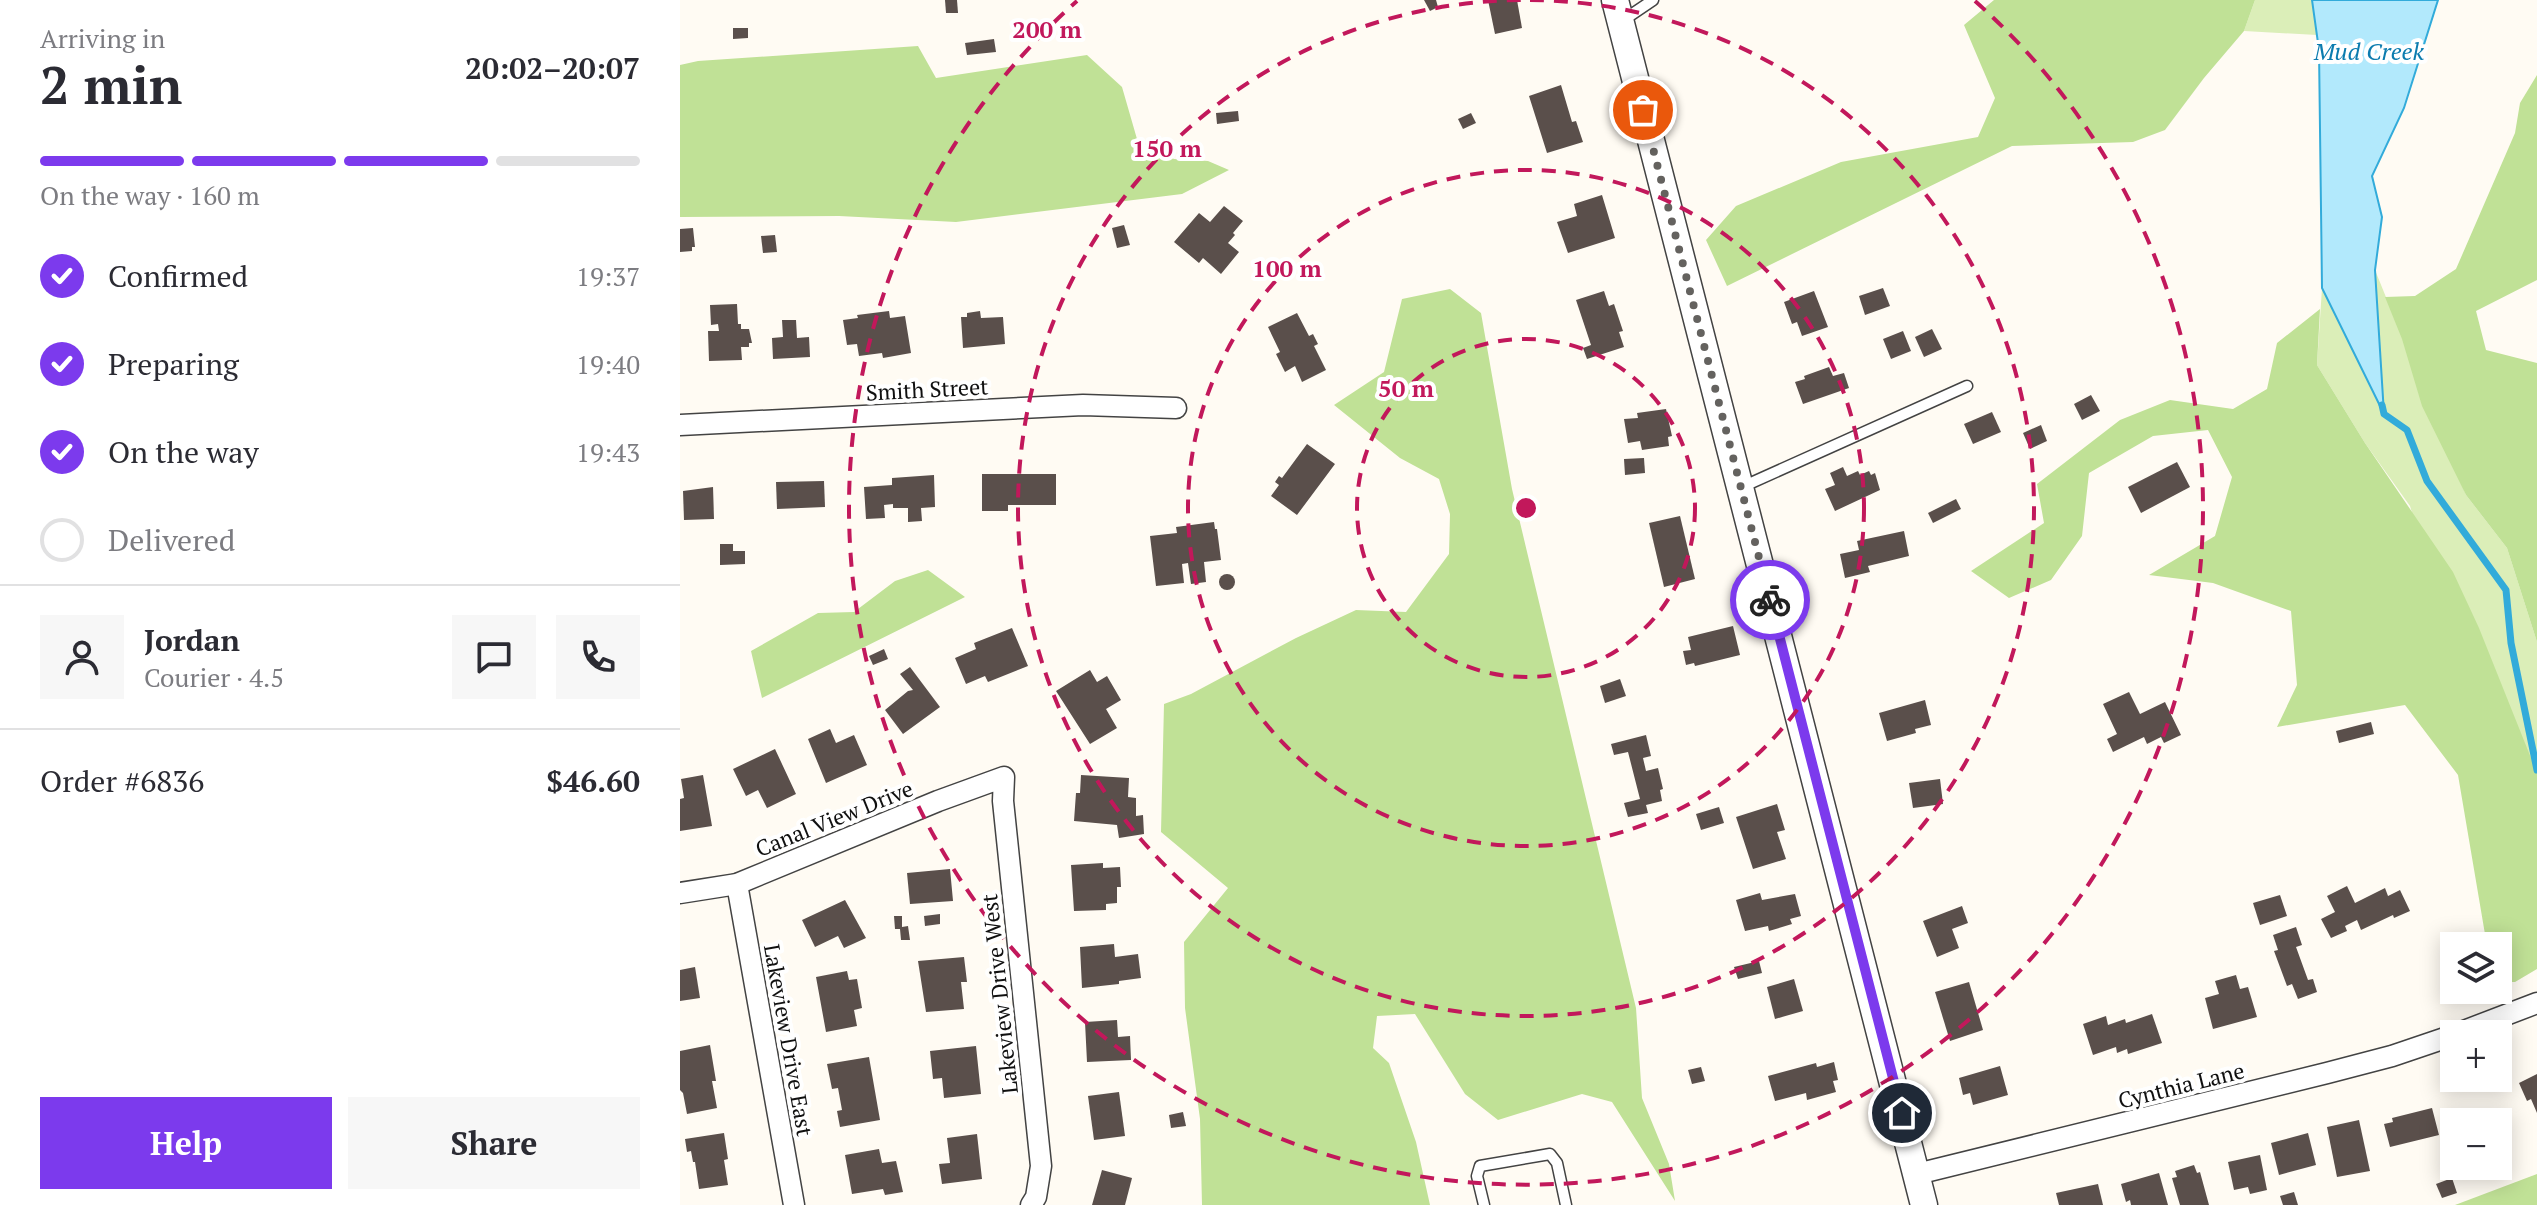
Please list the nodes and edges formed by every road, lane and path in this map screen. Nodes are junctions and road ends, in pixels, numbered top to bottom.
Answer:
1 (1653, 0) edge
2 (1618, 11) edge
3 (1967, 386) dead end
4 (1176, 408) dead end
5 (680, 425) edge
6 (1742, 487) junction
7 (1004, 777) joint
8 (737, 884) junction
9 (680, 893) edge
10 (2537, 1003) edge
11 (2492, 1020) edge
12 (2440, 1039) edge
13 (1917, 1174) junction
14 (794, 1205) edge
15 (1031, 1205) edge
16 (1484, 1205) edge
17 (1566, 1205) edge
18 (1924, 1205) edge

1 - 2 lane
2 - 6 street
3 - 6 lane
4 - 5 street, Smith Street
6 - 13 street
7 - 8 street, Canal View Drive
7 - 15 street, Lakeview Drive West
8 - 9 street, Canal View Drive
8 - 14 street, Lakeview Drive East
10 - 11 street, Cynthia Lane
12 - 13 street, Cynthia Lane
13 - 18 street
16 - 17 lane

